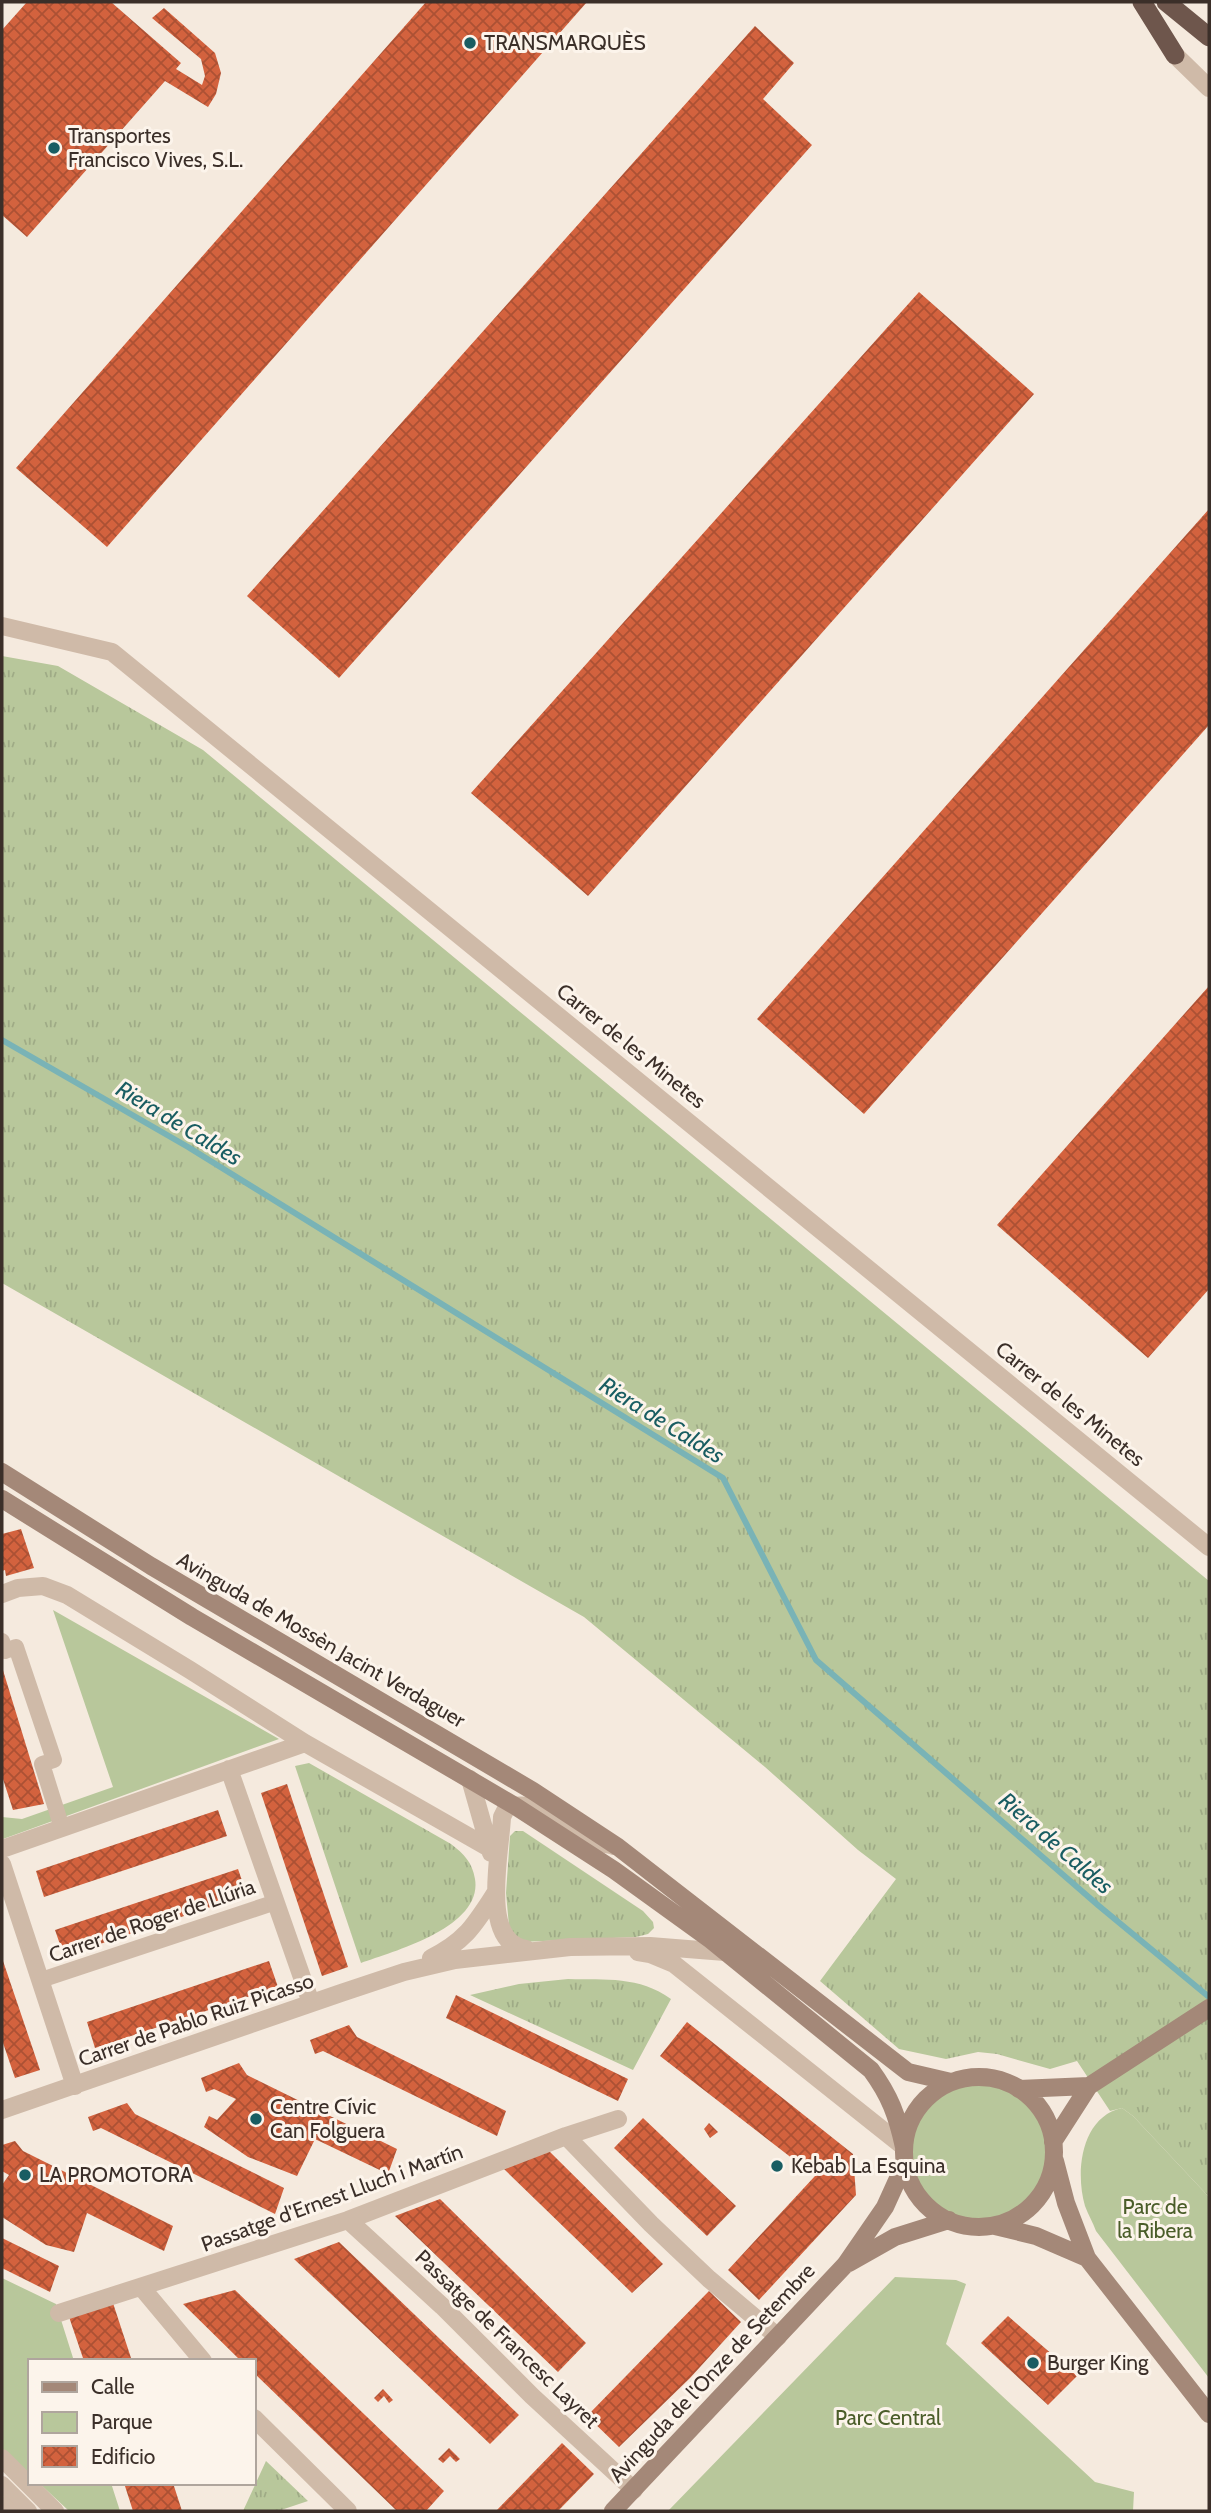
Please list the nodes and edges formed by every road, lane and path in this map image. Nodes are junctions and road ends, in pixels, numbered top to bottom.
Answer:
1 (1142, 2) edge
2 (1166, 2) edge
3 (1209, 37) edge
4 (1175, 55) joint
5 (1209, 88) edge
6 (2, 626) edge
7 (2, 1472) edge
8 (2, 1499) edge
9 (1209, 1547) edge
10 (2, 1594) edge
11 (2, 1641) edge
12 (305, 1743) junction
13 (229, 1769) junction
14 (470, 1779) junction
15 (511, 1806) junction
16 (62, 1828) junction
17 (618, 1847) junction
18 (489, 1848) junction
19 (2, 1849) edge
20 (2, 1864) edge
21 (660, 1878) junction
22 (497, 1886) junction
23 (276, 1902) junction
24 (718, 1946) junction
25 (614, 1947) junction
26 (531, 1950) junction
27 (404, 1972) junction
28 (41, 1980) junction
29 (311, 2003) junction
30 (1209, 2008) edge
31 (951, 2082) junction
32 (75, 2086) junction
33 (1089, 2086) junction
34 (1019, 2089) junction
35 (2, 2110) edge
36 (618, 2119) dead end
37 (566, 2136) junction
38 (1053, 2149) junction
39 (904, 2155) junction
40 (348, 2220) junction
41 (949, 2220) junction
42 (992, 2225) junction
43 (1087, 2258) junction
44 (845, 2266) junction
45 (142, 2288) junction
46 (59, 2313) dead end
47 (778, 2336) junction
48 (201, 2359) edge
49 (1209, 2414) edge
50 (256, 2420) edge
51 (2, 2458) edge
52 (2, 2484) edge
53 (28, 2484) edge
54 (29, 2485) edge
55 (634, 2490) junction
56 (2, 2505) edge
57 (8, 2511) edge
58 (29, 2511) edge
59 (55, 2511) edge
60 (348, 2511) edge
61 (613, 2511) edge

1 - 4 highway
2 - 3 highway
4 - 5 street
6 - 9 street, Carrer de les Minetes
7 - 17 main road, Avinguda de Mossèn Jacint Verdaguer
8 - 14 main road, Avinguda de Mossèn Jacint Verdaguer
10 - 12 street
11 - 16 street
12 - 13 street
12 - 18 street
13 - 16 street
13 - 23 street
14 - 15 main road, Avinguda de Mossèn Jacint Verdaguer
14 - 18 street
15 - 17 street, Avinguda de Mossèn Jacint Verdaguer
15 - 22 street, Carrer de Pablo Ruiz Picasso
15 - 24 main road, Avinguda de Mossèn Jacint Verdaguer
16 - 19 street
17 - 21 main road, Avinguda de Mossèn Jacint Verdaguer
18 - 22 street
20 - 28 street
21 - 24 street, Avinguda de Mossèn Jacint Verdaguer
21 - 31 main road, Avinguda de Mossèn Jacint Verdaguer
22 - 26 street, Carrer de Pablo Ruiz Picasso
22 - 27 street, Carrer de Pablo Ruiz Picasso
23 - 28 street, Carrer de Roger de Llúria
23 - 29 street
24 - 25 street, Carrer de Pablo Ruiz Picasso
24 - 39 main road, Avinguda de Mossèn Jacint Verdaguer
25 - 26 street, Carrer de Pablo Ruiz Picasso
25 - 39 street
26 - 27 street, Carrer de Pablo Ruiz Picasso
27 - 29 street, Carrer de Pablo Ruiz Picasso
28 - 32 street
29 - 32 street, Carrer de Pablo Ruiz Picasso
30 - 33 main road
31 - 34 main road
31 - 39 main road
32 - 35 street, Carrer de Pablo Ruiz Picasso
33 - 34 main road
33 - 38 main road
34 - 38 main road
36 - 37 street, Passatge d'Ernest Lluch i Martín
37 - 40 street, Passatge d'Ernest Lluch i Martín
37 - 47 street
38 - 42 main road
38 - 43 main road
39 - 41 main road
39 - 44 main road, Avinguda de l'Onze de Setembre
40 - 45 street, Passatge d'Ernest Lluch i Martín
40 - 55 street, Passatge de Francesc Layret
41 - 42 main road
41 - 44 main road, Avinguda de l'Onze de Setembre
42 - 43 main road
43 - 49 main road
44 - 47 main road, Avinguda de l'Onze de Setembre
45 - 46 street, Passatge d'Ernest Lluch i Martín
45 - 48 street
47 - 55 main road, Avinguda de l'Onze de Setembre
50 - 60 street
51 - 53 street
52 - 58 street
54 - 59 street
55 - 61 main road, Avinguda de l'Onze de Setembre
56 - 57 street

